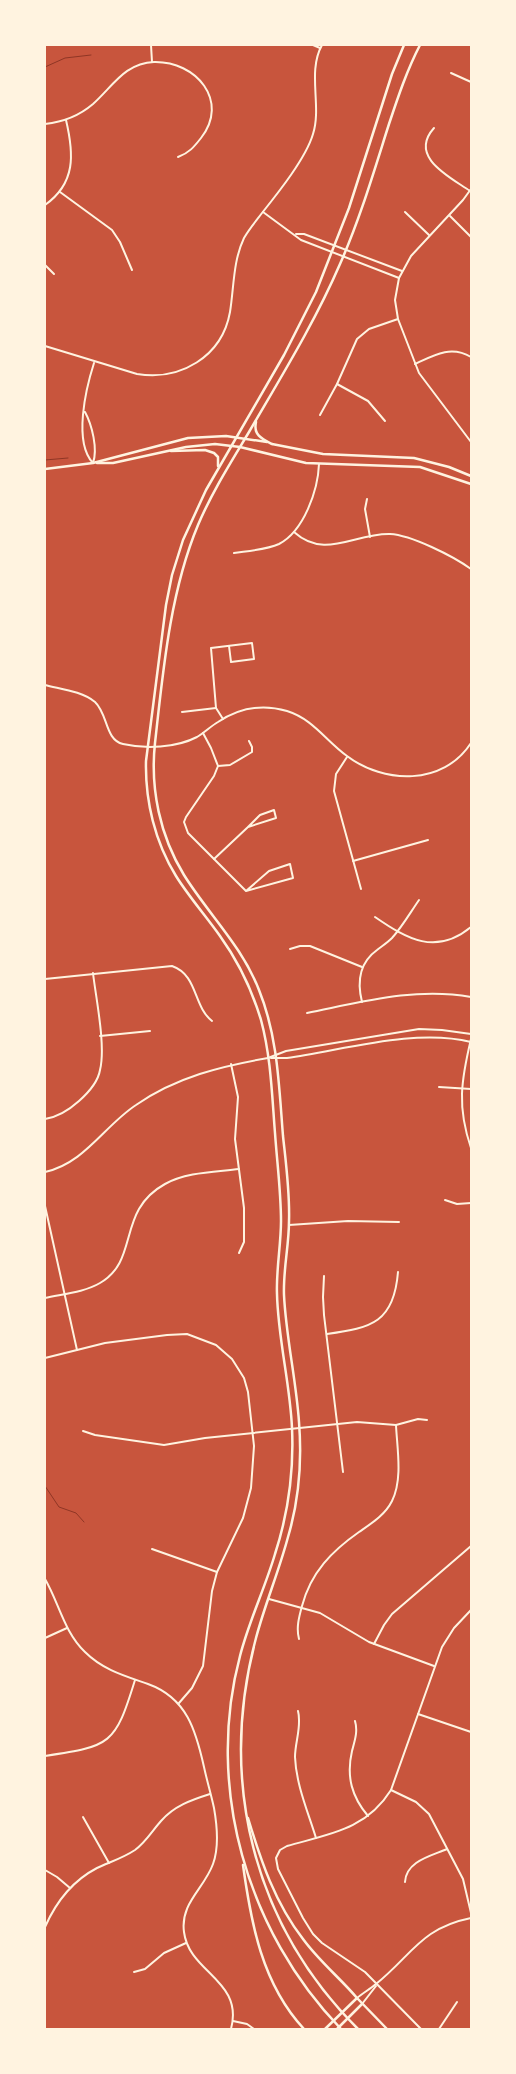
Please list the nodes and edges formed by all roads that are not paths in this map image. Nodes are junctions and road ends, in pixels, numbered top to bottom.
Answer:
1 (151, 45) edge
2 (312, 45) edge
3 (404, 45) edge
4 (420, 45) edge
5 (321, 46) edge
6 (152, 62) junction
7 (451, 73) dead end
8 (471, 82) edge
9 (66, 120) junction
10 (45, 124) edge
11 (434, 128) dead end
12 (178, 157) dead end
13 (471, 190) edge
14 (60, 192) junction
15 (45, 206) edge
16 (263, 212) junction
17 (405, 212) dead end
18 (450, 215) junction
19 (294, 234) junction
20 (430, 235) junction
21 (471, 237) edge
22 (335, 245) junction
23 (346, 249) junction
24 (332, 253) junction
25 (343, 257) junction
26 (45, 265) edge
27 (132, 270) dead end
28 (402, 271) junction
29 (54, 274) dead end
30 (399, 278) junction
31 (398, 319) junction
32 (45, 346) edge
33 (471, 357) edge
34 (94, 362) junction
35 (415, 364) junction
36 (337, 384) junction
37 (84, 412) junction
38 (320, 415) dead end
39 (258, 416) junction
40 (385, 421) dead end
41 (236, 437) junction
42 (245, 438) junction
43 (471, 442) edge
44 (272, 444) junction
45 (232, 446) junction
46 (240, 447) junction
47 (171, 451) junction
48 (93, 463) junction
49 (319, 464) junction
50 (449, 467) junction
51 (45, 469) edge
52 (217, 471) junction
53 (446, 474) junction
54 (471, 476) edge
55 (471, 484) edge
56 (367, 499) dead end
57 (294, 532) junction
58 (370, 536) junction
59 (234, 553) dead end
60 (471, 569) edge
61 (229, 646) junction
62 (45, 685) edge
63 (216, 708) junction
64 (182, 712) dead end
65 (223, 719) junction
66 (202, 733) junction
67 (248, 741) dead end
68 (471, 745) edge
69 (147, 746) junction
70 (155, 746) junction
71 (347, 757) junction
72 (218, 766) junction
73 (248, 827) junction
74 (428, 840) dead end
75 (214, 859) junction
76 (353, 861) junction
77 (361, 889) dead end
78 (246, 891) junction
79 (419, 900) dead end
80 (375, 917) dead end
81 (471, 928) edge
82 (397, 932) junction
83 (290, 949) dead end
84 (362, 967) junction
85 (93, 973) junction
86 (45, 979) edge
87 (471, 997) edge
88 (362, 1002) junction
89 (307, 1013) dead end
90 (212, 1021) dead end
91 (150, 1031) dead end
92 (471, 1034) edge
93 (100, 1036) junction
94 (471, 1041) edge
95 (276, 1056) junction
96 (268, 1058) junction
97 (231, 1064) junction
98 (439, 1087) dead end
99 (461, 1088) junction
100 (471, 1089) edge
101 (45, 1119) edge
102 (471, 1148) edge
103 (239, 1168) junction
104 (45, 1172) edge
105 (445, 1200) dead end
106 (471, 1203) edge
107 (45, 1206) edge
108 (399, 1222) dead end
109 (289, 1225) junction
110 (239, 1253) dead end
111 (398, 1272) dead end
112 (324, 1276) dead end
113 (64, 1294) junction
114 (45, 1298) edge
115 (327, 1334) junction
116 (77, 1350) junction
117 (45, 1358) edge
118 (426, 1420) dead end
119 (337, 1424) junction
120 (396, 1425) junction
121 (300, 1428) junction
122 (292, 1429) junction
123 (83, 1431) dead end
124 (253, 1434) junction
125 (343, 1472) dead end
126 (471, 1546) edge
127 (152, 1549) dead end
128 (217, 1572) junction
129 (45, 1579) edge
130 (268, 1598) junction
131 (301, 1608) junction
132 (471, 1610) edge
133 (67, 1628) junction
134 (45, 1638) edge
135 (299, 1640) dead end
136 (374, 1644) junction
137 (434, 1666) junction
138 (135, 1680) junction
139 (179, 1703) junction
140 (298, 1711) dead end
141 (418, 1714) junction
142 (354, 1721) dead end
143 (471, 1732) edge
144 (45, 1756) edge
145 (391, 1790) junction
146 (210, 1794) junction
147 (244, 1807) junction
148 (368, 1816) junction
149 (83, 1817) dead end
150 (316, 1838) junction
151 (447, 1849) junction
152 (241, 1853) junction
153 (109, 1863) junction
154 (45, 1870) edge
155 (405, 1882) dead end
156 (70, 1888) junction
157 (471, 1913) edge
158 (471, 1918) edge
159 (45, 1927) edge
160 (186, 1943) junction
161 (134, 1972) dead end
162 (377, 1984) junction
163 (357, 1998) junction
164 (457, 2002) dead end
165 (362, 2004) junction
166 (233, 2021) junction
167 (231, 2029) edge
168 (254, 2029) edge
169 (304, 2029) edge
170 (326, 2029) edge
171 (336, 2029) edge
172 (341, 2029) edge
173 (358, 2029) edge
174 (387, 2029) edge
175 (421, 2029) edge
176 (439, 2029) edge

1 - 6 street
2 - 5 street
3 - 22 main road
4 - 23 main road
5 - 16 street
6 - 9 street
6 - 12 street
7 - 8 street
9 - 10 street
9 - 14 street
11 - 13 street
13 - 18 street
14 - 15 street
14 - 27 street
16 - 19 street
16 - 34 street
17 - 20 street
18 - 20 street
18 - 21 street
19 - 22 street
19 - 24 street
20 - 28 street
22 - 23 street
22 - 24 main road
23 - 25 main road
23 - 28 street
24 - 25 street
24 - 41 main road
25 - 30 street
25 - 39 main road
26 - 29 street
28 - 30 street
30 - 31 street
31 - 35 street
31 - 36 street
32 - 34 street
33 - 35 street
34 - 37 street
35 - 43 street
36 - 38 street
36 - 40 street
37 - 48 street
37 - 48 street
39 - 42 main road
39 - 44 main road
41 - 42 main road
41 - 45 main road
41 - 48 main road
42 - 44 main road
42 - 46 main road
44 - 50 main road
45 - 46 main road
45 - 47 main road
45 - 52 main road
46 - 49 main road
46 - 70 main road
47 - 48 main road
47 - 52 main road
48 - 51 main road
49 - 53 main road
49 - 57 street
50 - 53 main road
50 - 54 main road
52 - 69 main road
53 - 55 main road
56 - 58 street
57 - 58 street
57 - 59 street
58 - 60 street
61 - 61 street
61 - 63 street
62 - 69 street
63 - 64 street
63 - 65 street
65 - 66 street
65 - 71 street
66 - 70 street
66 - 72 street
67 - 72 street
68 - 71 street
69 - 70 street
69 - 96 main road
70 - 95 main road
71 - 76 street
72 - 75 street
73 - 73 street
73 - 75 street
74 - 76 street
75 - 78 street
76 - 77 street
78 - 78 street
79 - 82 street
80 - 82 street
81 - 82 street
82 - 84 street
83 - 84 street
84 - 88 street
85 - 86 street
85 - 90 street
85 - 93 street
87 - 88 street
88 - 89 street
91 - 93 street
92 - 95 street
93 - 101 street
94 - 95 street
94 - 99 street
95 - 96 street
95 - 109 main road
96 - 97 street
96 - 122 main road
97 - 103 street
97 - 104 street
98 - 99 street
99 - 100 street
99 - 102 street
103 - 110 street
103 - 113 street
105 - 106 street
107 - 113 street
108 - 109 street
109 - 121 main road
111 - 115 street
112 - 115 street
113 - 114 street
113 - 116 street
115 - 119 street
116 - 117 street
116 - 124 street
118 - 120 street
119 - 120 street
119 - 121 street
119 - 125 street
120 - 131 street
121 - 122 street
121 - 130 main road
122 - 124 street
122 - 152 main road
123 - 124 street
124 - 128 street
126 - 136 street
127 - 128 street
128 - 139 street
129 - 133 street
130 - 131 street
130 - 147 main road
131 - 135 street
131 - 136 street
132 - 137 street
133 - 134 street
133 - 138 street
136 - 137 street
137 - 141 street
138 - 139 street
138 - 144 street
139 - 146 street
140 - 150 street
141 - 143 street
141 - 145 street
142 - 148 street
145 - 148 street
145 - 151 street
146 - 153 street
146 - 160 street
147 - 163 main road
147 - 173 main road
148 - 150 street
149 - 153 street
150 - 162 street
151 - 155 street
151 - 157 street
152 - 169 main road
152 - 172 main road
153 - 156 street
154 - 156 street
156 - 159 street
158 - 162 street
160 - 161 street
160 - 166 street
162 - 163 street
162 - 165 street
162 - 175 street
163 - 165 main road
163 - 170 main road
164 - 176 street
165 - 171 main road
165 - 174 main road
166 - 167 street
166 - 168 street

